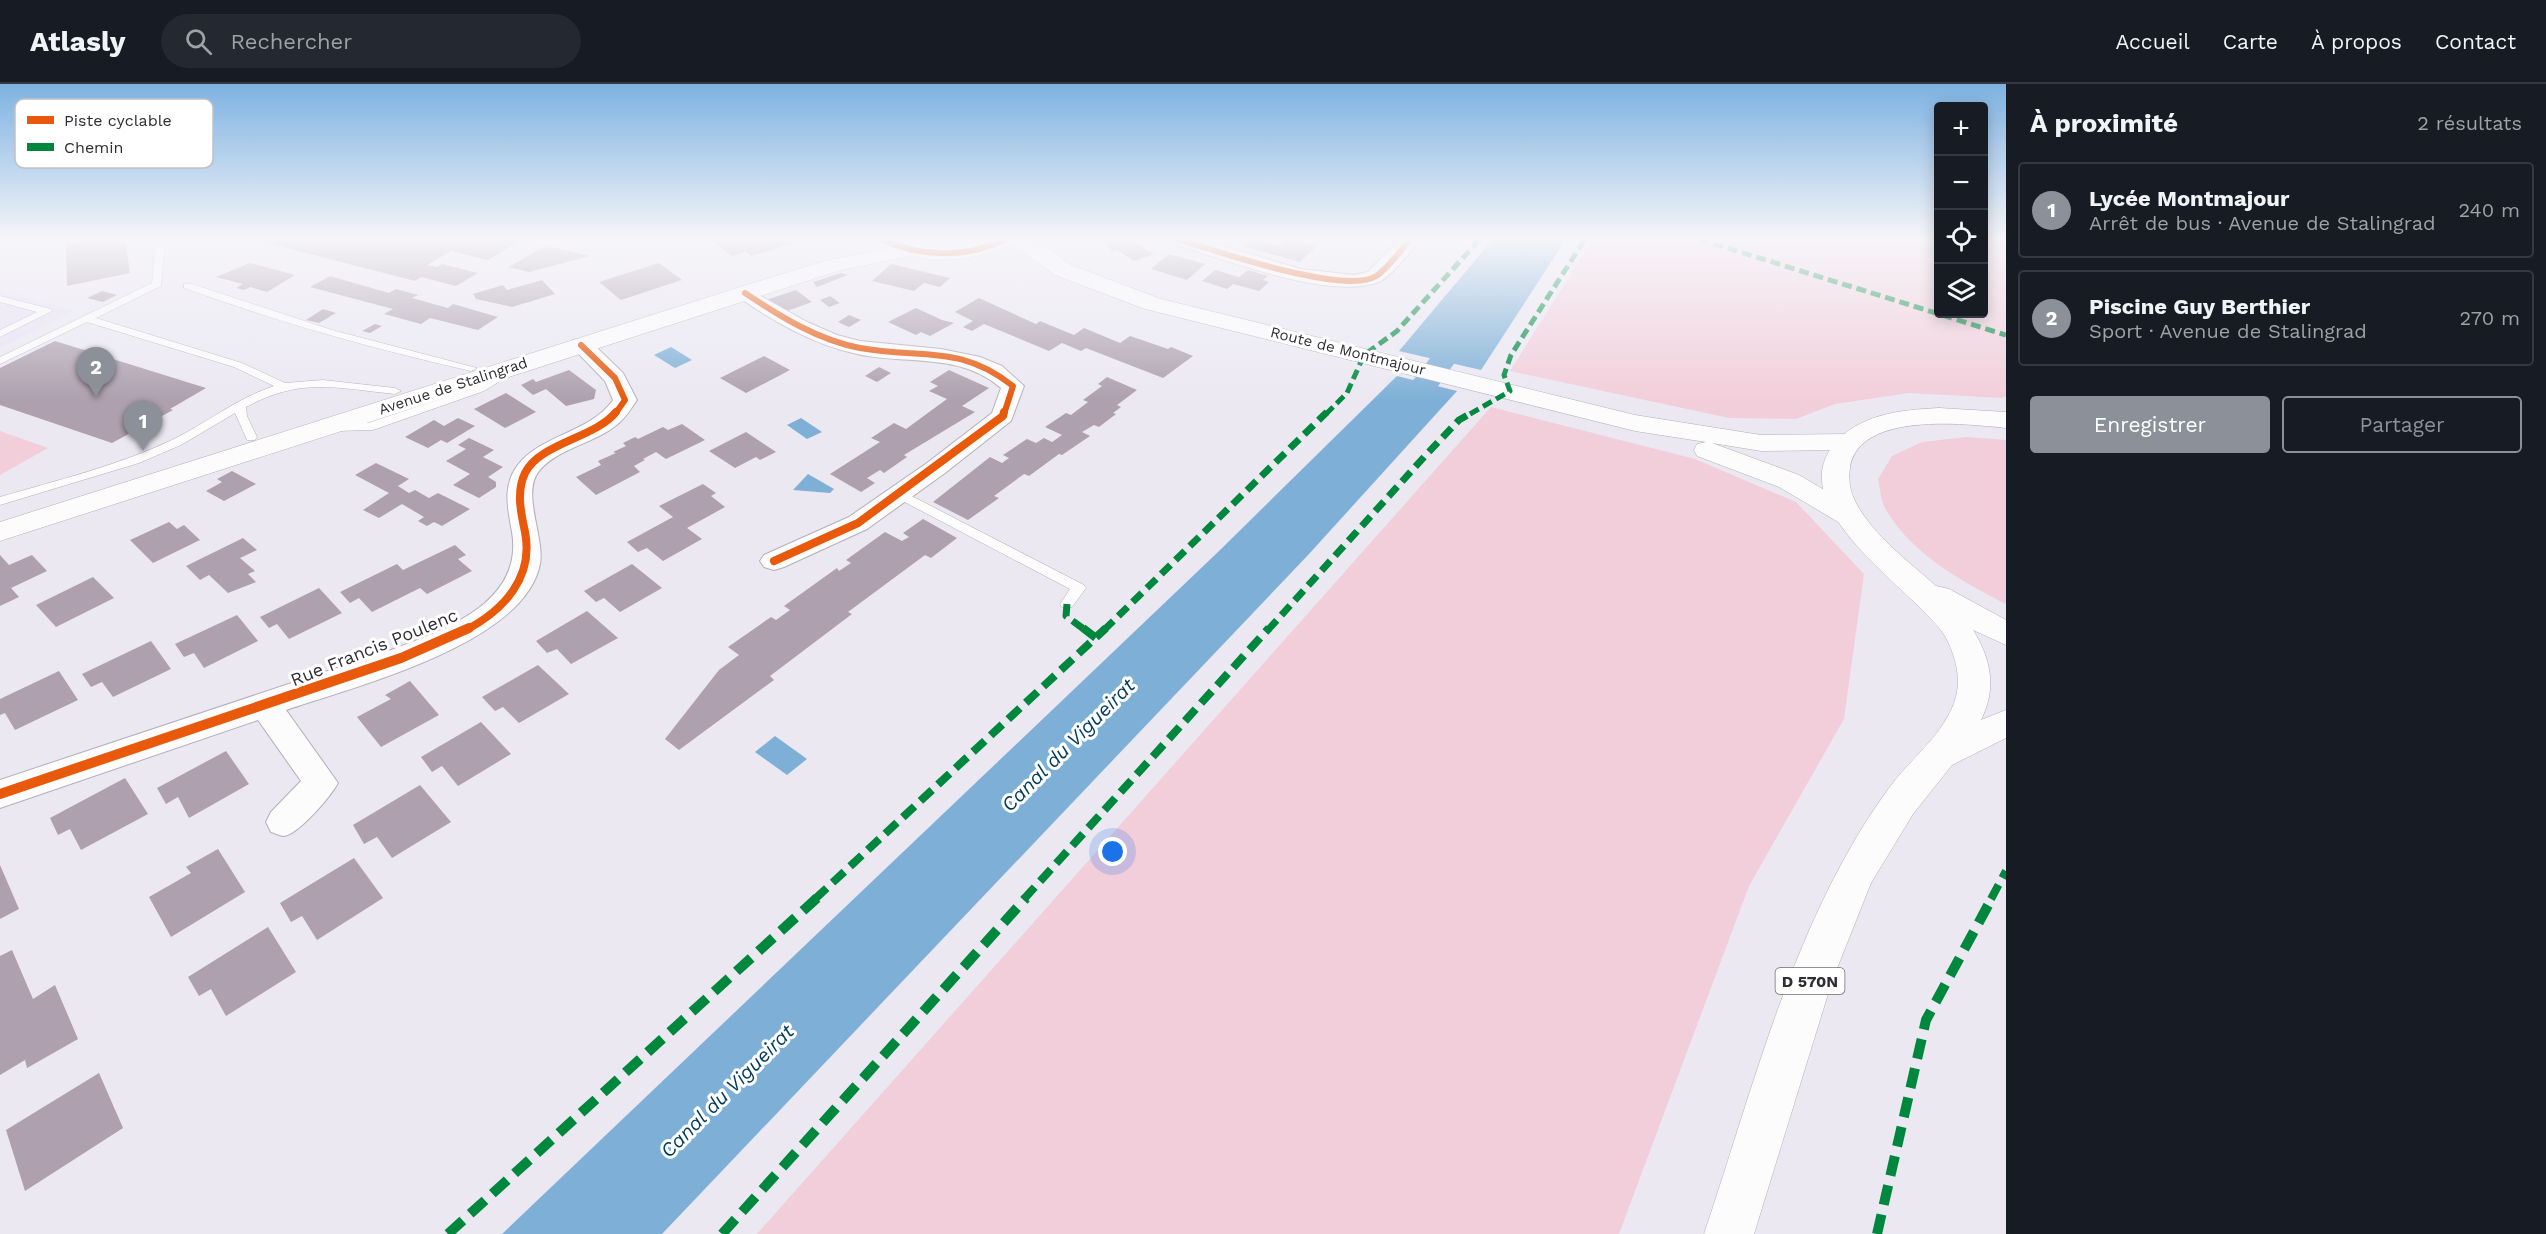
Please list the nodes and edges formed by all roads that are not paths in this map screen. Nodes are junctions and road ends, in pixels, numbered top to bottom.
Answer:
1 (140, 293) edge
2 (206, 293) edge
3 (724, 293) edge
4 (741, 293) edge
5 (1123, 293) edge
6 (0, 299) edge
7 (111, 308) junction
8 (649, 318) junction
9 (88, 319) junction
10 (100, 322) junction
11 (608, 324) junction
12 (0, 334) edge
13 (581, 345) junction
14 (536, 347) junction
15 (0, 361) edge
16 (471, 368) junction
17 (283, 386) junction
18 (395, 392) junction
19 (240, 405) junction
20 (2006, 420) edge
21 (1635, 423) junction
22 (333, 425) junction
23 (251, 437) junction
24 (1848, 442) junction
25 (157, 466) junction
26 (900, 494) junction
27 (0, 501) edge
28 (59, 513) junction
29 (0, 516) edge
30 (1850, 517) junction
31 (0, 525) edge
32 (0, 532) edge
33 (774, 561) dead end
34 (1909, 577) junction
35 (1067, 604) dead end
36 (2006, 634) edge
37 (266, 707) junction
38 (2006, 723) edge
39 (1942, 754) junction
40 (0, 794) edge
41 (283, 822) dead end
42 (1729, 1234) edge

1 - 7 lane
2 - 16 lane
3 - 8 main road, Avenue de Stalingrad
4 - 26 street
5 - 21 main road, Route de Montmajour
6 - 12 lane
7 - 9 lane
7 - 10 lane
8 - 11 main road, Avenue de Stalingrad
8 - 13 main road, Avenue de Stalingrad
9 - 10 lane
9 - 15 lane
10 - 17 lane
11 - 13 main road
11 - 14 main road, Avenue de Stalingrad
13 - 14 main road
13 - 22 main road, Avenue de Stalingrad
13 - 37 street, Rue Francis Poulenc
14 - 16 main road, Avenue de Stalingrad
16 - 18 main road, Avenue de Stalingrad
17 - 18 lane
17 - 19 lane
18 - 23 main road, Avenue de Stalingrad
19 - 23 lane
19 - 27 lane
20 - 24 main road
21 - 24 main road, Route de Montmajour
21 - 30 main road, Route de Montmajour
22 - 23 main road
22 - 28 main road, Avenue de Stalingrad
23 - 25 main road, Avenue de Stalingrad
24 - 30 main road
25 - 28 main road
25 - 29 main road, Avenue de Stalingrad
26 - 33 street
26 - 35 lane
28 - 31 main road
28 - 32 main road, Avenue de Stalingrad
30 - 34 main road
34 - 36 main road
34 - 39 main road, D 570N
37 - 40 street, Rue Francis Poulenc
37 - 41 street
38 - 39 main road, D 570N
39 - 42 main road, D 570N

